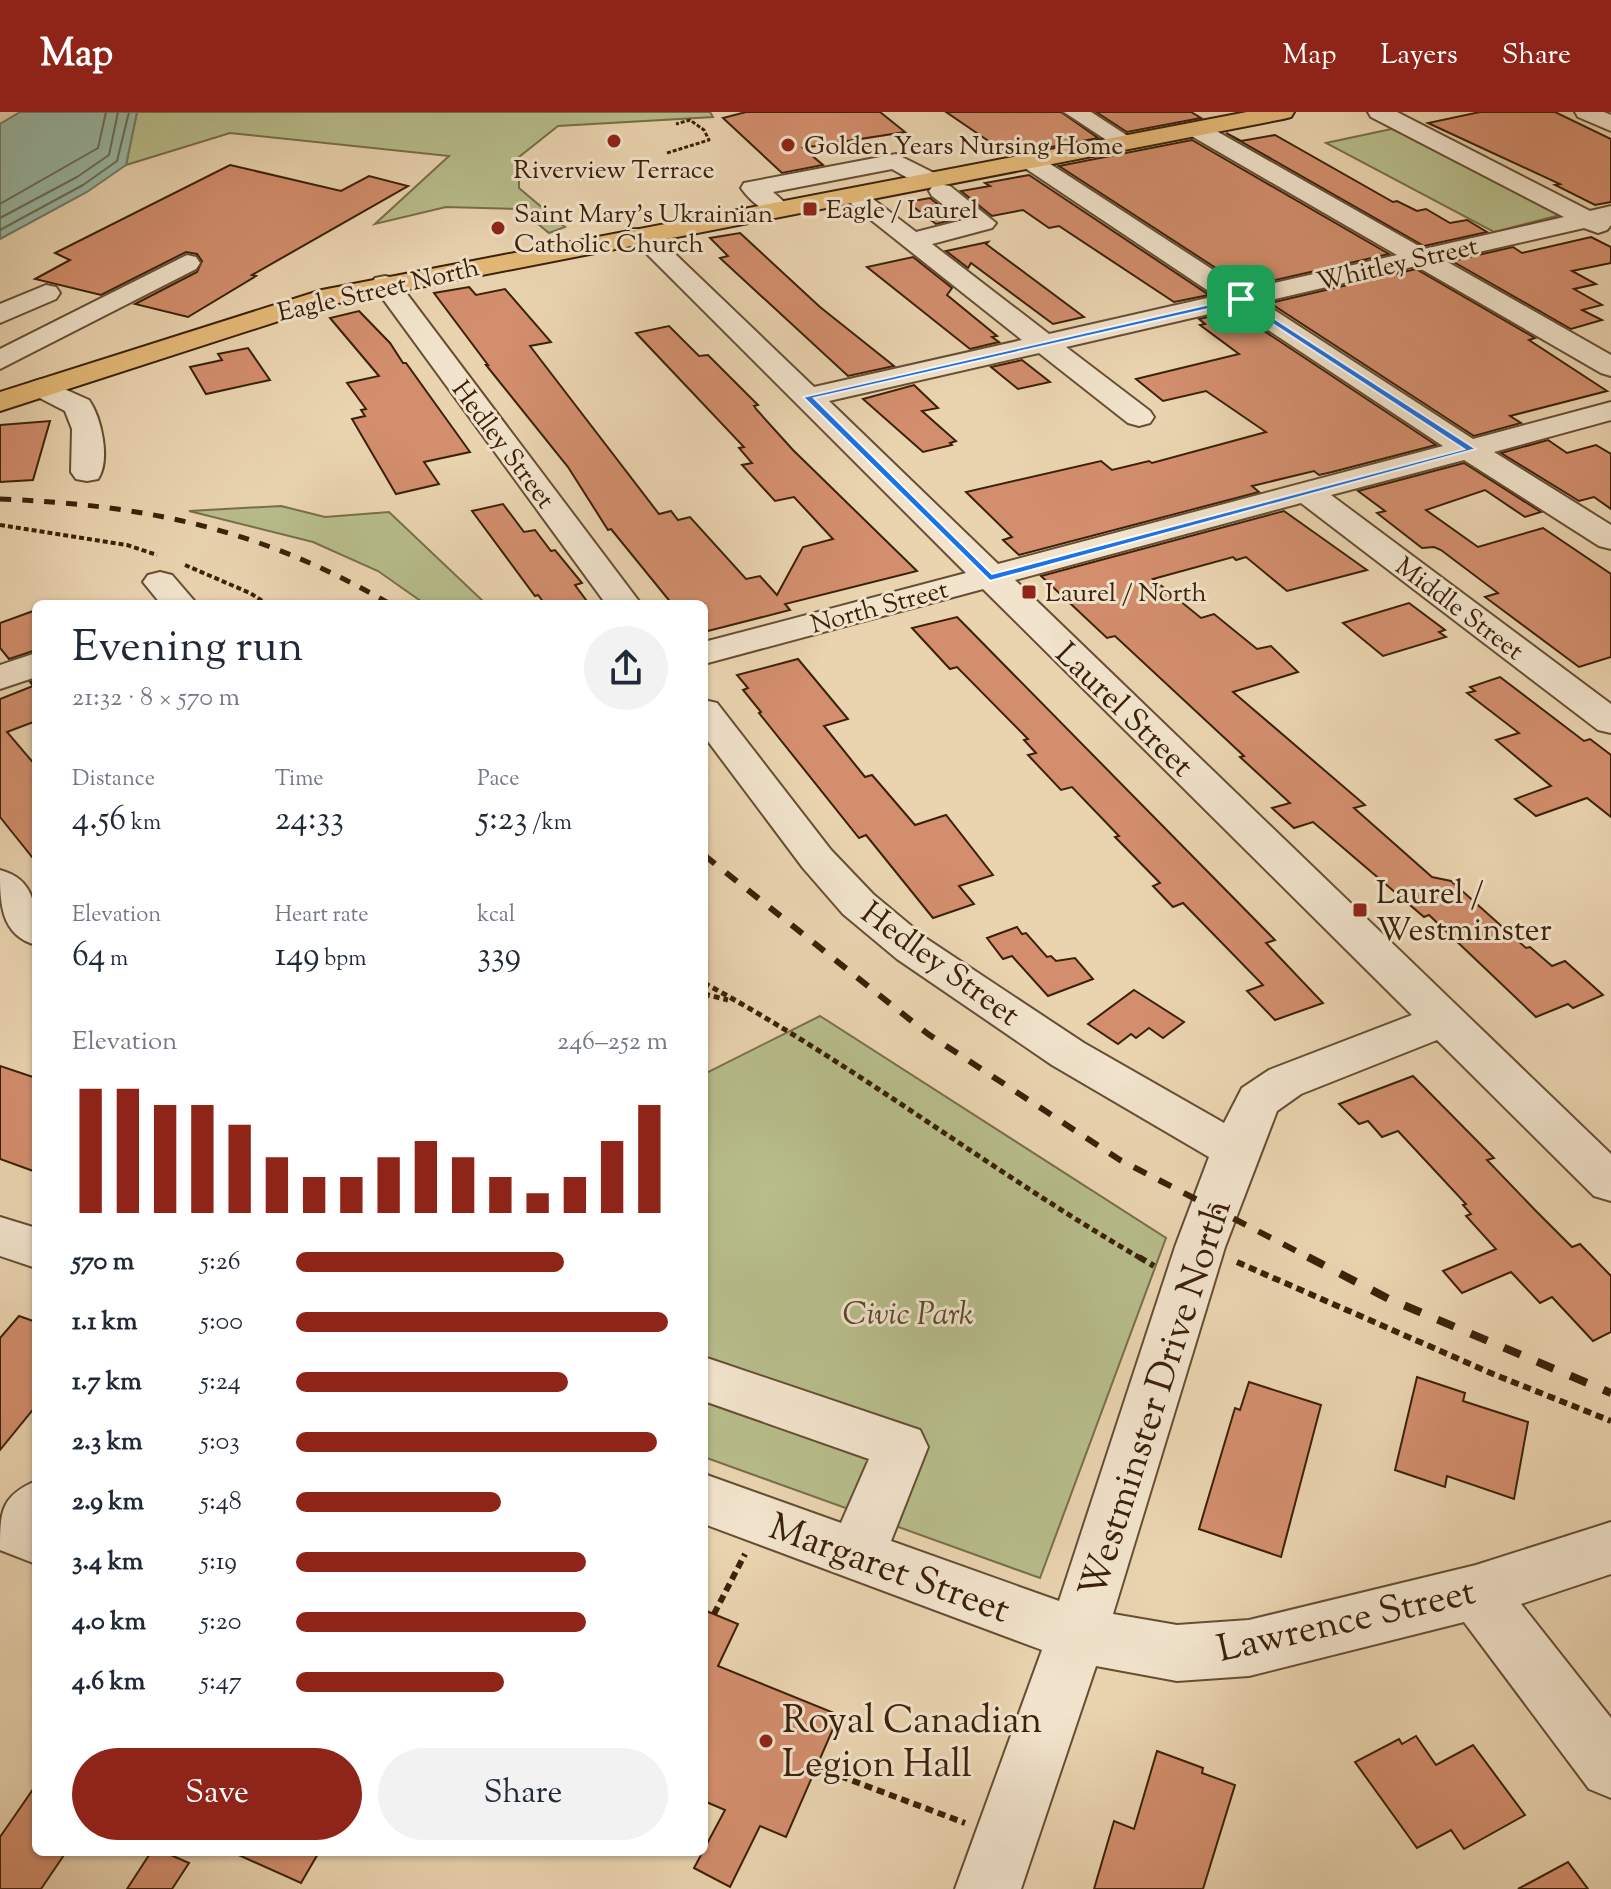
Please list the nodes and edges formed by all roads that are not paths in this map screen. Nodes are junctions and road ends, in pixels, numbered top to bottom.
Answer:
1 (1075, 112) edge
2 (1283, 112) edge
3 (1379, 112) edge
4 (1586, 112) edge
5 (1211, 121) edge
6 (1611, 124) edge
7 (1125, 142) junction
8 (1030, 161) junction
9 (935, 185) junction
10 (864, 204) dead end
11 (778, 208) joint
12 (1603, 222) edge
13 (640, 234) junction
14 (912, 241) junction
15 (1421, 257) junction
16 (187, 263) dead end
17 (385, 284) junction
18 (46, 293) dead end
19 (1241, 299) junction
20 (0, 315) edge
21 (0, 323) edge
22 (46, 337) junction
23 (1046, 344) junction
24 (0, 360) edge
25 (1611, 367) edge
26 (42, 388) junction
27 (808, 397) junction
28 (0, 402) edge
29 (1611, 411) edge
30 (1139, 417) dead end
31 (1472, 449) junction
32 (87, 472) dead end
33 (1309, 494) junction
34 (1611, 539) edge
35 (990, 578) junction
36 (621, 600) edge
37 (708, 652) edge
38 (32, 666) edge
39 (0, 678) edge
40 (708, 716) edge
41 (1611, 722) edge
42 (0, 883) edge
43 (32, 926) edge
44 (1444, 1020) junction
45 (1236, 1149) junction
46 (1611, 1183) edge
47 (0, 1236) edge
48 (32, 1247) edge
49 (708, 1380) edge
50 (708, 1500) edge
51 (1611, 1548) edge
52 (856, 1556) junction
53 (1476, 1592) junction
54 (1077, 1635) junction
55 (1611, 1767) edge
56 (988, 1889) edge

1 - 7 street
2 - 5 main road
3 - 12 street
4 - 6 street
5 - 7 main road
5 - 15 street
7 - 8 main road
8 - 9 main road
8 - 19 street
9 - 11 street
9 - 14 street
10 - 14 street
11 - 13 main road, Eagle Street North
12 - 15 street, Whitley Street
13 - 17 main road, Eagle Street North
13 - 27 street, Laurel Street
14 - 23 street
15 - 19 street, Whitley Street
15 - 25 street
16 - 22 street
17 - 26 main road, Eagle Street North
17 - 36 street, Hedley Street
18 - 20 street
19 - 23 street, Whitley Street
19 - 31 street
21 - 22 street
22 - 24 street
23 - 27 street, Whitley Street
23 - 30 street
26 - 28 main road, Eagle Street North
26 - 32 street
27 - 35 street, Laurel Street
29 - 31 street, North Street
31 - 33 street, North Street
31 - 34 street
33 - 35 street, North Street
33 - 41 street, Middle Street
35 - 37 street, North Street
35 - 44 street, Laurel Street
38 - 39 street
40 - 45 street, Hedley Street
42 - 43 street
44 - 45 street, Westminster Drive North
44 - 46 street, Laurel Street
45 - 54 street, Westminster Drive North
47 - 48 street
49 - 52 street
50 - 52 street, Margaret Street
51 - 53 street, Lawrence Street
52 - 54 street, Margaret Street
53 - 54 street, Lawrence Street
53 - 55 street
54 - 56 street, Westminster Drive North

